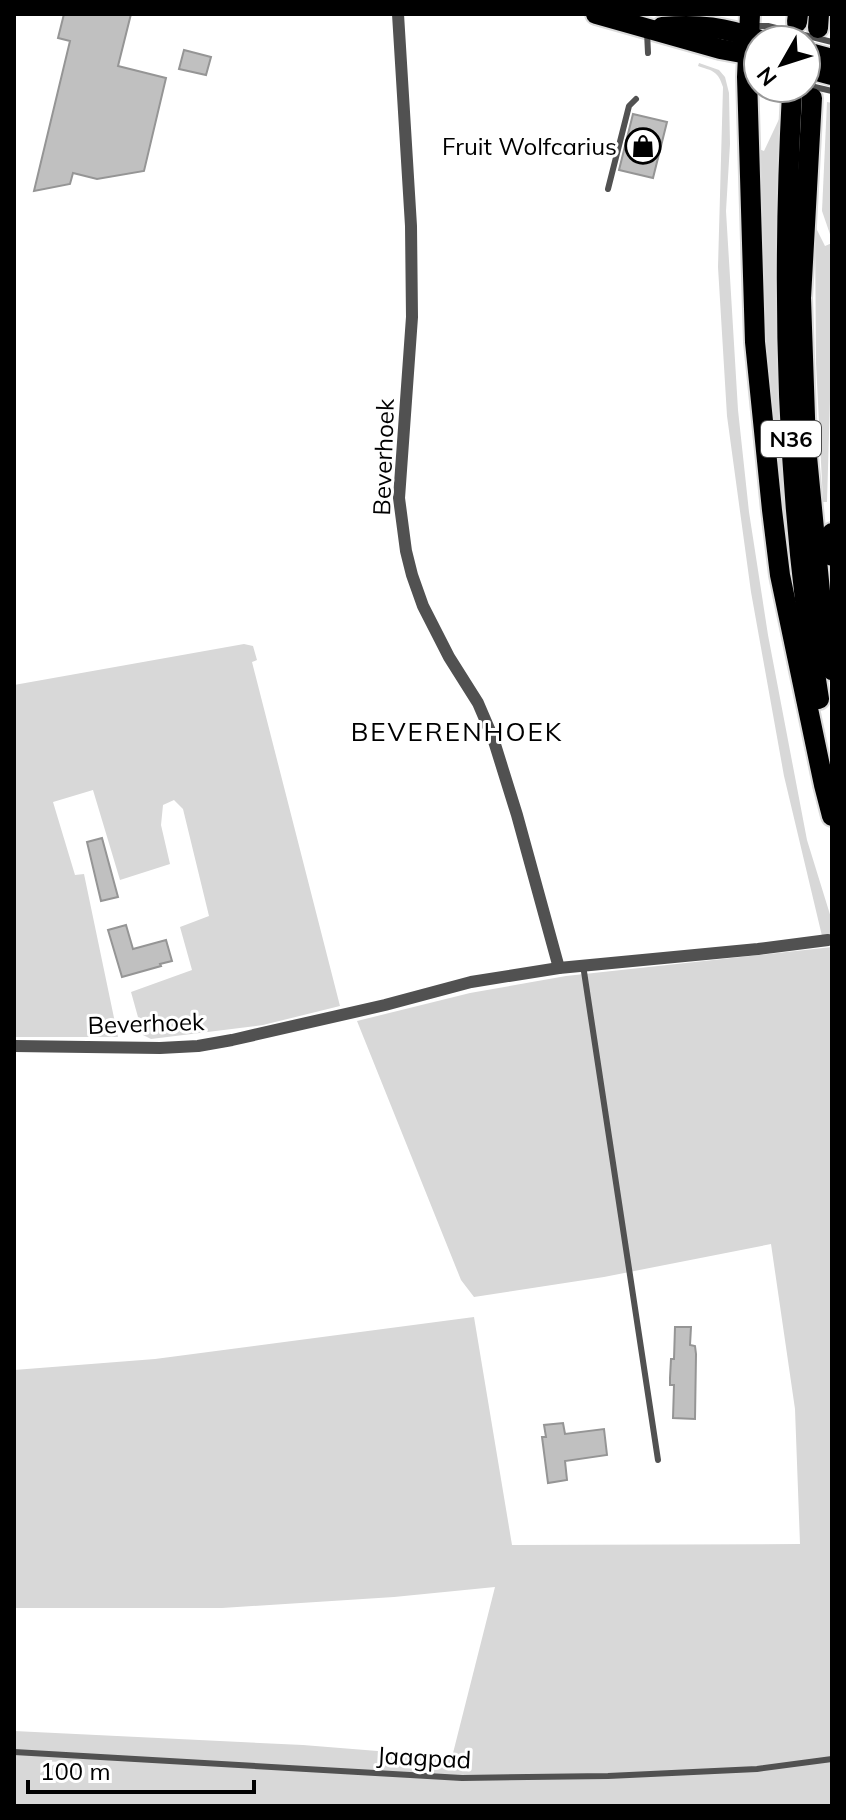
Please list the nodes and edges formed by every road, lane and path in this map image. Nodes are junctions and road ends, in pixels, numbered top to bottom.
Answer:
1 (398, 14) edge
2 (596, 14) edge
3 (723, 14) edge
4 (693, 25) junction
5 (646, 28) junction
6 (742, 37) edge
7 (742, 46) edge
8 (648, 53) dead end
9 (636, 99) dead end
10 (753, 104) edge
11 (808, 104) edge
12 (810, 104) edge
13 (608, 189) dead end
14 (832, 533) edge
15 (832, 556) edge
16 (832, 670) edge
17 (832, 782) edge
18 (832, 816) edge
19 (828, 940) dead end
20 (583, 965) junction
21 (559, 968) junction
22 (14, 1046) edge
23 (658, 1460) dead end
24 (14, 1752) edge
25 (832, 1759) edge

1 - 21 street, Beverhoek
2 - 5 main road
3 - 4 main road
4 - 5 main road
4 - 6 main road
5 - 7 main road
5 - 8 lane
9 - 13 lane
10 - 18 main road
11 - 17 main road, N36
12 - 16 main road, N36
14 - 15 main road
19 - 20 street, Beverhoek
20 - 21 street, Beverhoek
20 - 23 lane
21 - 22 street, Beverhoek
24 - 25 lane, Jaagpad

